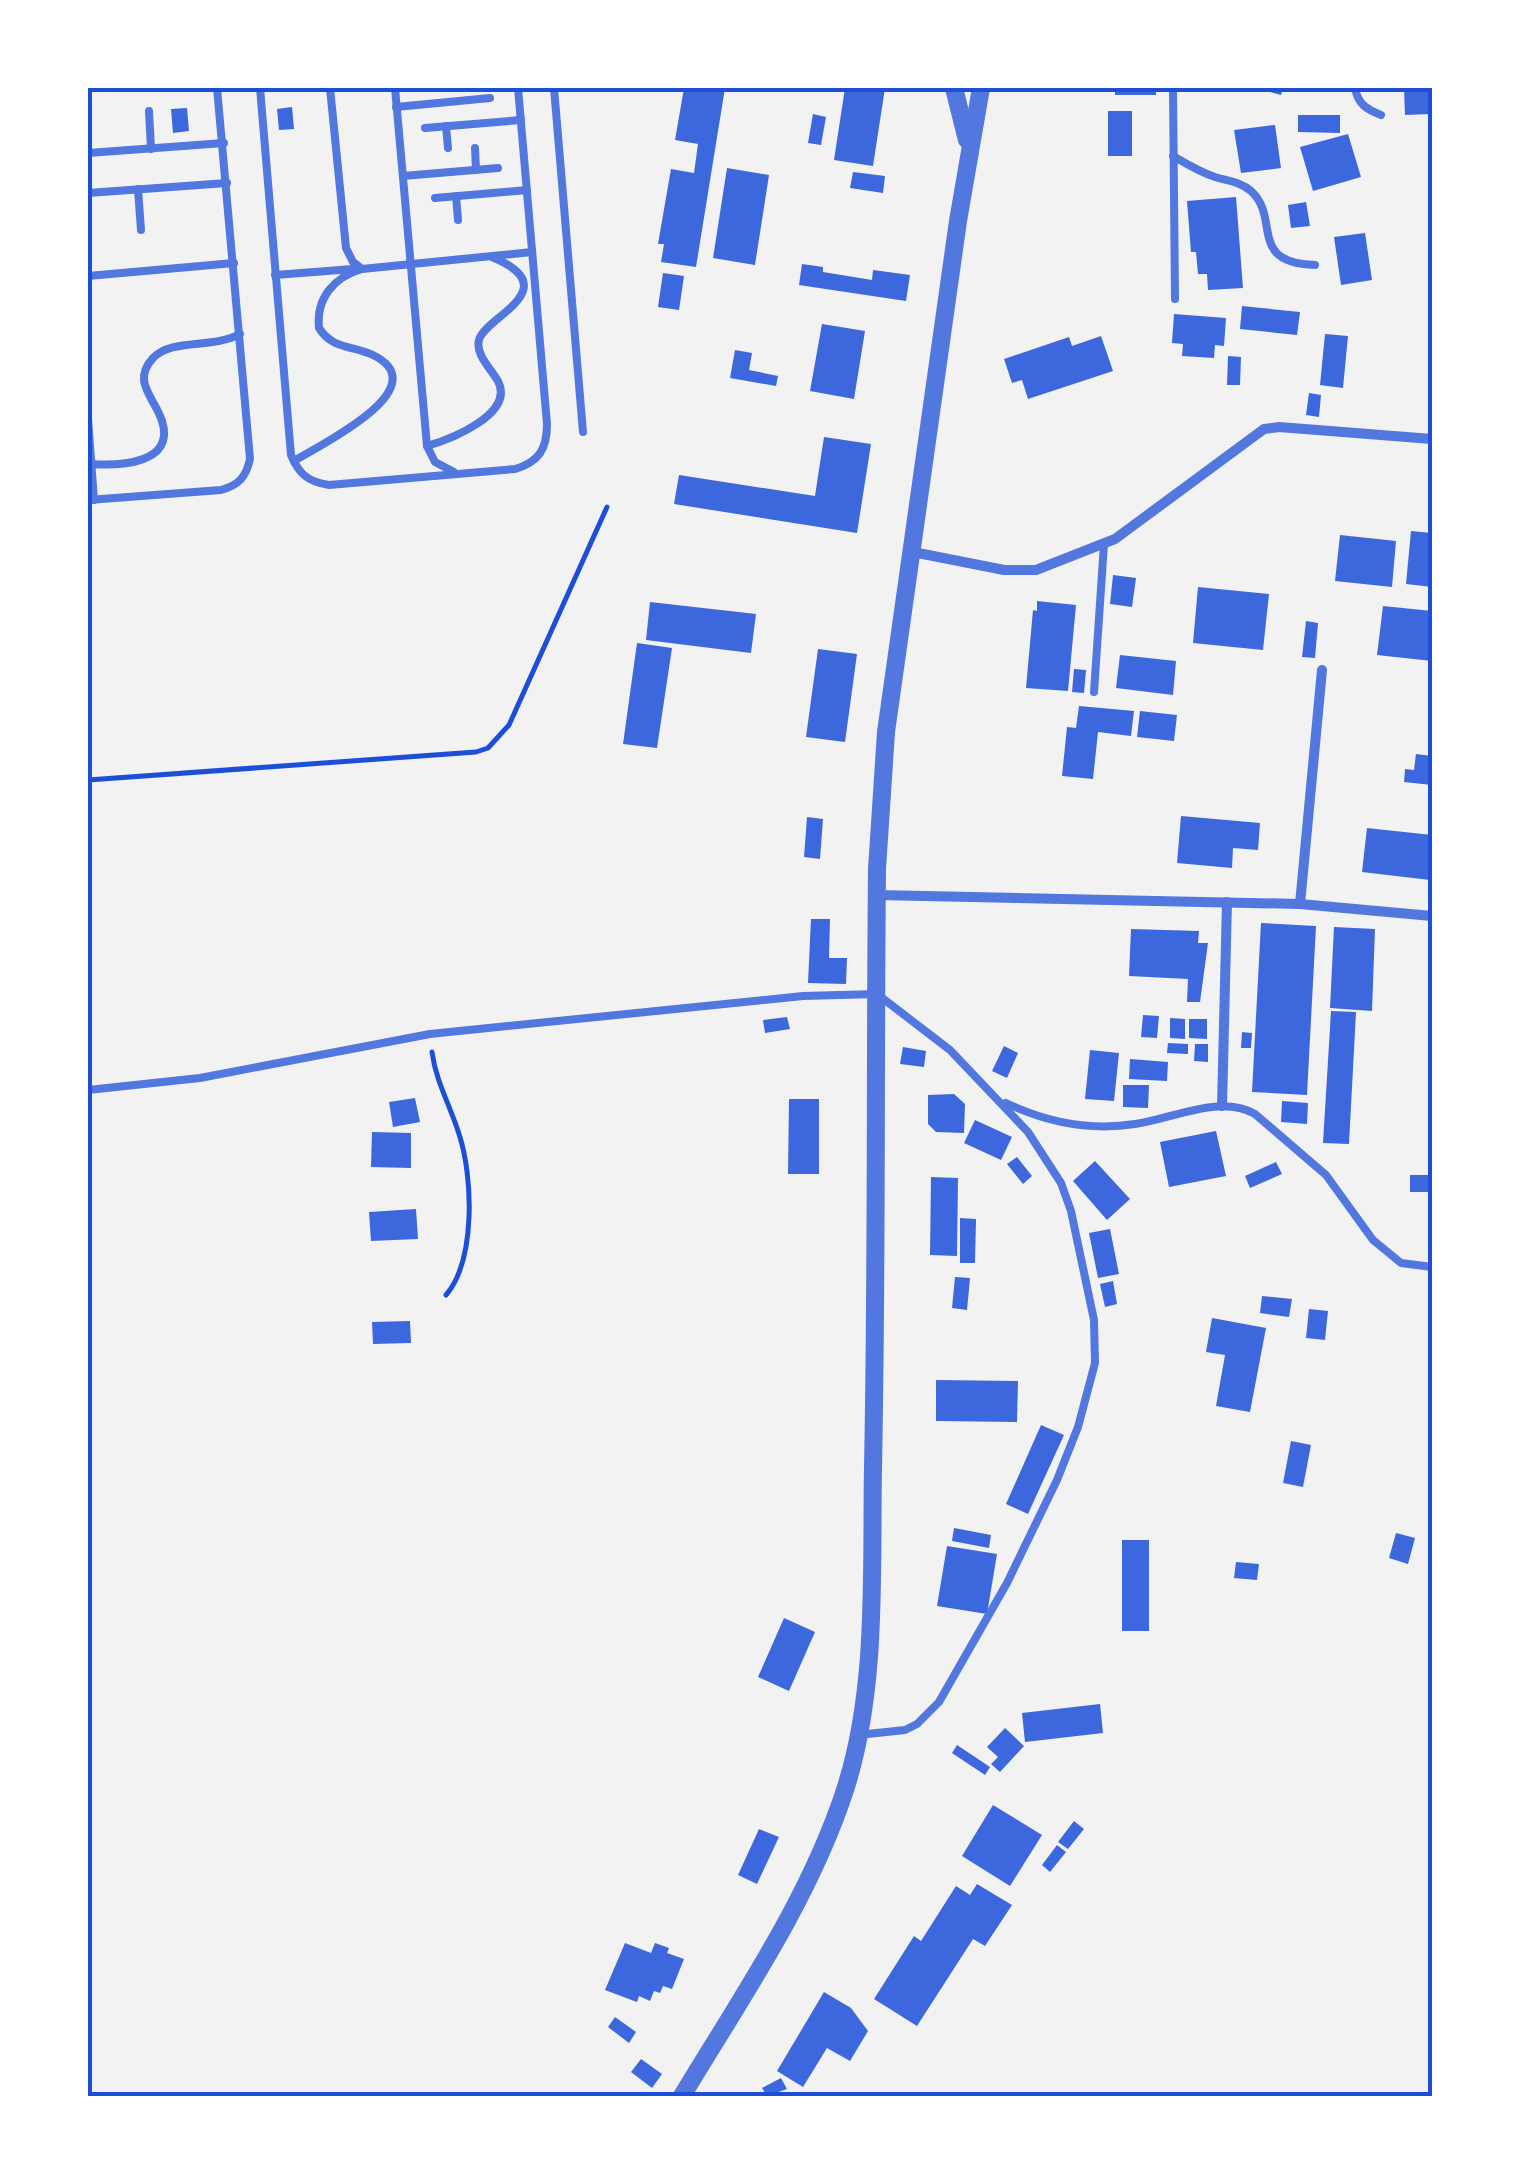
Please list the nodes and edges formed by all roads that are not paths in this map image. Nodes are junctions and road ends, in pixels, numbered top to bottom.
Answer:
1 (217, 88) edge
2 (260, 88) edge
3 (330, 88) edge
4 (395, 88) edge
5 (465, 88) edge
6 (518, 88) edge
7 (554, 88) edge
8 (954, 88) edge
9 (981, 88) edge
10 (1172, 88) edge
11 (1355, 88) edge
12 (490, 98) dead end
13 (466, 100) junction
14 (396, 106) junction
15 (149, 112) dead end
16 (1380, 115) dead end
17 (521, 120) junction
18 (446, 126) junction
19 (425, 128) dead end
20 (224, 143) junction
21 (152, 148) junction
22 (448, 148) dead end
23 (475, 148) dead end
24 (969, 150) junction
25 (88, 153) edge
26 (1173, 156) junction
27 (498, 168) dead end
28 (476, 170) junction
29 (402, 176) junction
30 (228, 183) junction
31 (138, 190) junction
32 (527, 190) junction
33 (88, 193) edge
34 (456, 196) junction
35 (434, 198) dead end
36 (458, 220) dead end
37 (142, 230) dead end
38 (532, 252) junction
39 (490, 256) junction
40 (234, 263) junction
41 (411, 264) junction
42 (1315, 265) dead end
43 (362, 268) junction
44 (275, 275) junction
45 (88, 276) edge
46 (1176, 299) dead end
47 (240, 334) junction
48 (88, 420) edge
49 (583, 432) dead end
50 (1432, 438) edge
51 (427, 446) junction
52 (294, 461) junction
53 (91, 464) junction
54 (460, 474) junction
55 (91, 500) edge
56 (1104, 544) junction
57 (912, 552) junction
58 (1322, 670) dead end
59 (1094, 692) dead end
60 (877, 895) junction
61 (1227, 902) junction
62 (1300, 904) junction
63 (1432, 916) edge
64 (876, 994) junction
65 (88, 1090) edge
66 (1002, 1101) junction
67 (1222, 1106) junction
68 (1432, 1267) edge
69 (858, 1735) junction
70 (682, 2096) edge

1 - 20 lane
2 - 44 lane
3 - 43 lane
4 - 14 lane
5 - 13 lane
6 - 17 lane
7 - 49 lane
8 - 24 street
9 - 24 street
10 - 26 lane
11 - 16 lane
12 - 13 lane
13 - 14 lane
14 - 29 lane
15 - 21 lane
17 - 18 lane
17 - 32 lane
18 - 19 lane
18 - 22 lane
20 - 21 lane
20 - 30 lane
21 - 25 lane
23 - 28 lane
24 - 57 street
26 - 42 lane
26 - 46 lane
27 - 28 lane
28 - 29 lane
29 - 41 lane
30 - 31 lane
30 - 40 lane
31 - 33 lane
31 - 37 lane
32 - 34 lane
32 - 38 lane
34 - 35 lane
34 - 36 lane
38 - 39 lane
38 - 54 lane
39 - 41 lane
39 - 51 lane
40 - 45 lane
40 - 47 lane
41 - 43 lane
41 - 51 lane
43 - 44 lane
43 - 52 lane
44 - 52 lane
47 - 53 lane
47 - 55 lane
48 - 53 lane
50 - 56 street
51 - 54 lane
52 - 54 lane
53 - 55 lane
56 - 57 street
56 - 59 lane
57 - 60 street
58 - 62 street
60 - 61 street
60 - 64 street
61 - 62 street
61 - 67 street
62 - 63 street
64 - 65 lane
64 - 66 lane
64 - 69 street
66 - 67 lane
66 - 69 lane
67 - 68 lane
69 - 70 street

